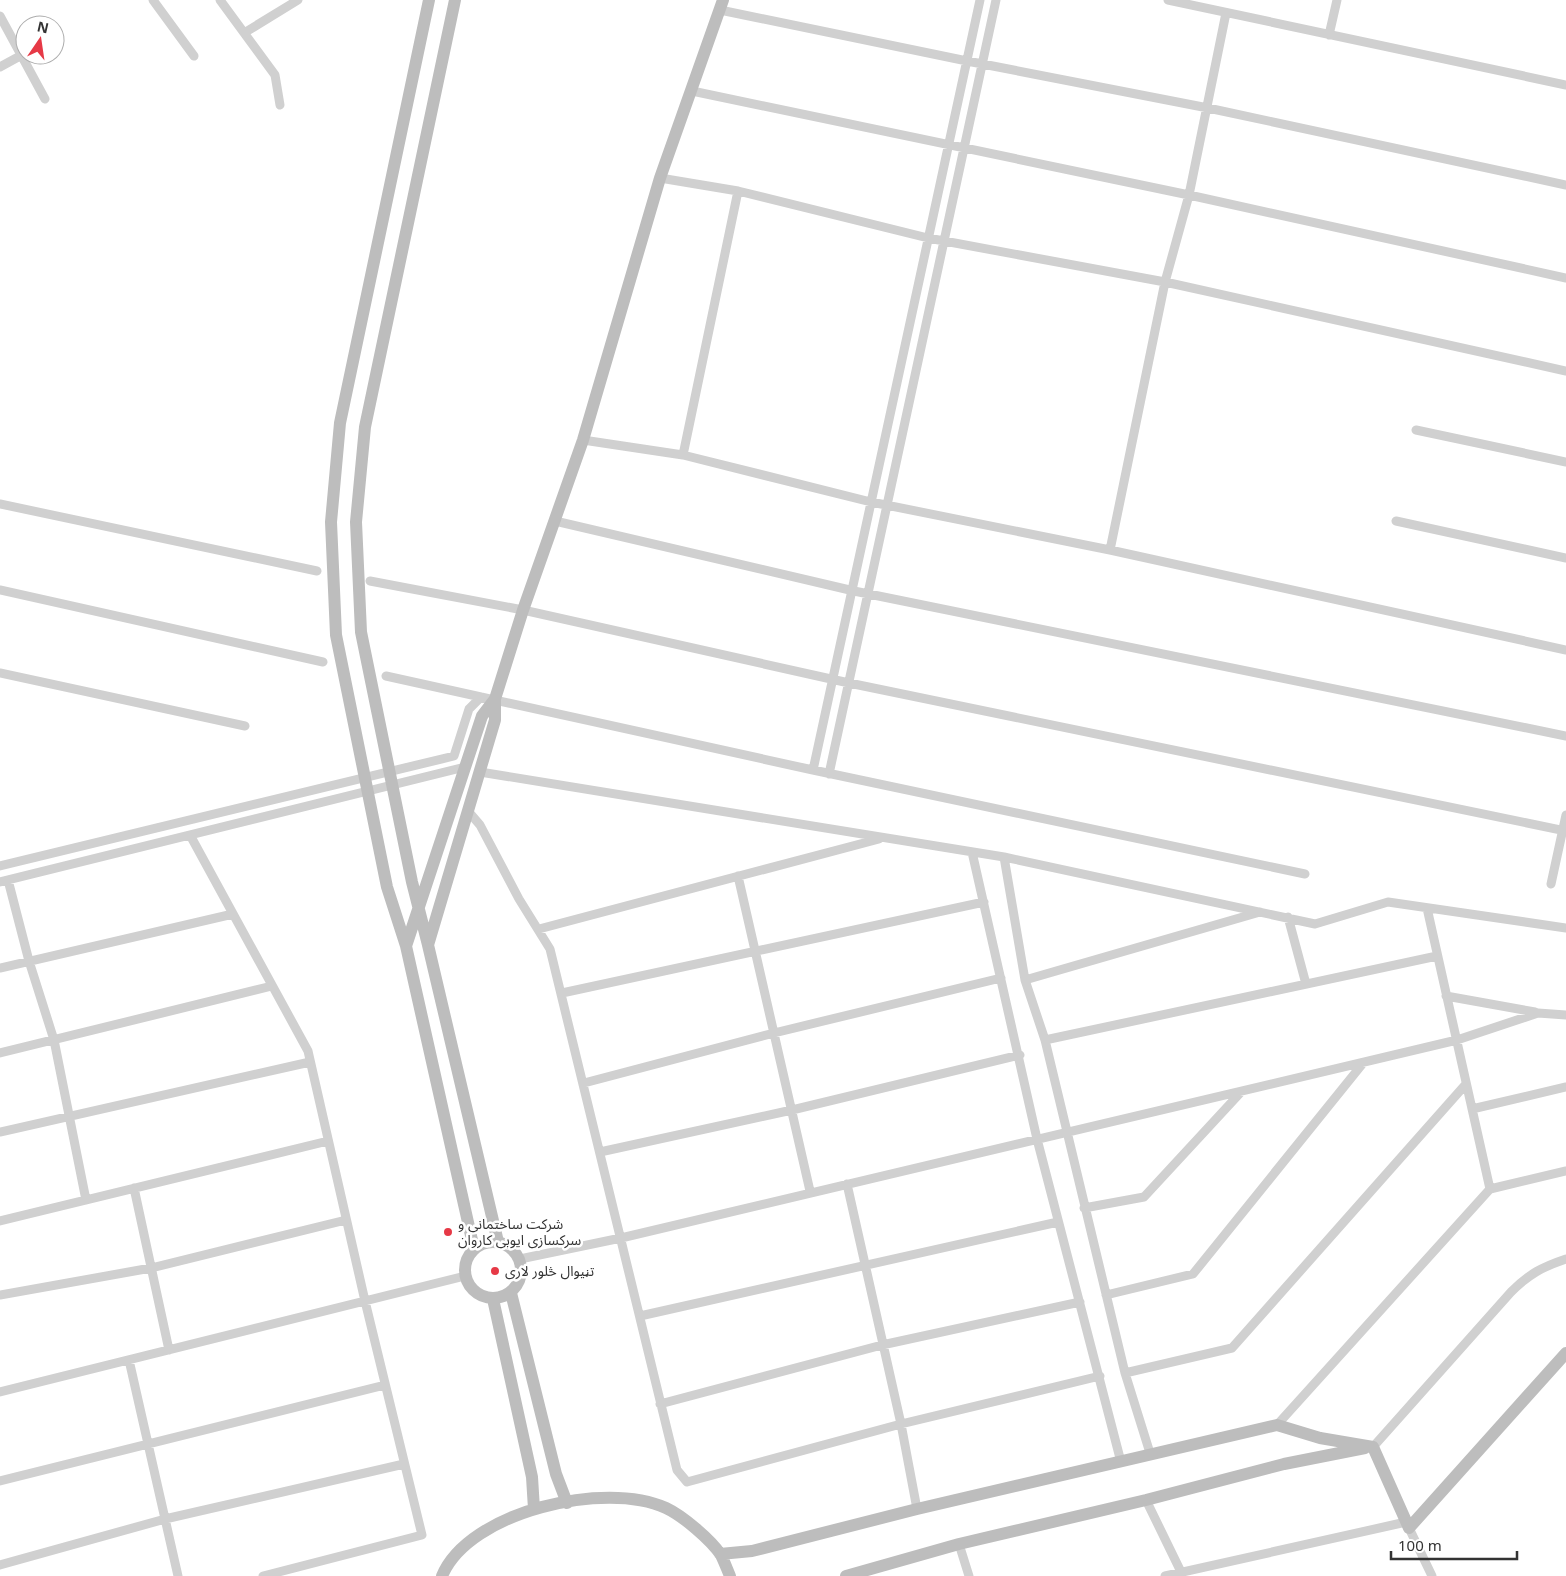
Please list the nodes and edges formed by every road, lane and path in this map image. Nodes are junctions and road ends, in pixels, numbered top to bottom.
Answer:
1 (153, 0) edge
2 (220, 0) edge
3 (298, 0) edge
4 (429, 0) edge
5 (455, 0) edge
6 (980, 0) edge
7 (996, 0) edge
8 (1168, 0) edge
9 (1337, 0) edge
10 (721, 5) edge
11 (1226, 13) junction
12 (0, 16) edge
13 (244, 33) junction
14 (1329, 35) junction
15 (15, 46) edge
16 (194, 56) dead end
17 (15, 59) edge
18 (967, 61) junction
19 (982, 64) junction
20 (25, 65) edge
21 (0, 67) edge
22 (1566, 85) edge
23 (692, 91) junction
24 (46, 99) dead end
25 (280, 105) dead end
26 (1208, 108) junction
27 (948, 144) junction
28 (964, 148) junction
29 (660, 178) junction
30 (1566, 185) edge
31 (738, 191) junction
32 (1189, 195) junction
33 (928, 238) junction
34 (944, 241) junction
35 (1566, 278) edge
36 (1165, 282) junction
37 (1566, 371) edge
38 (1416, 430) dead end
39 (583, 440) junction
40 (683, 455) junction
41 (1566, 462) edge
42 (871, 502) junction
43 (0, 504) edge
44 (887, 505) junction
45 (554, 521) junction
46 (1396, 521) dead end
47 (1110, 550) junction
48 (1566, 558) edge
49 (317, 571) dead end
50 (370, 581) dead end
51 (0, 590) edge
52 (854, 590) junction
53 (868, 593) junction
54 (523, 610) junction
55 (1566, 650) edge
56 (323, 662) dead end
57 (0, 673) edge
58 (386, 676) dead end
59 (832, 679) junction
60 (849, 683) junction
61 (481, 697) junction
62 (495, 699) junction
63 (245, 726) dead end
64 (1566, 736) edge
65 (465, 767) junction
66 (813, 770) junction
67 (390, 772) junction
68 (480, 772) junction
69 (829, 774) junction
70 (365, 778) junction
71 (392, 785) junction
72 (368, 791) junction
73 (468, 811) junction
74 (1566, 814) edge
75 (1564, 831) edge
76 (190, 835) junction
77 (883, 838) junction
78 (972, 852) junction
79 (1004, 857) junction
80 (0, 866) edge
81 (1305, 874) dead end
82 (738, 876) junction
83 (4, 881) edge
84 (1551, 884) dead end
85 (984, 902) junction
86 (418, 908) junction
87 (1427, 908) junction
88 (1261, 912) junction
89 (233, 914) junction
90 (1288, 917) junction
91 (1566, 928) edge
92 (539, 929) junction
93 (428, 945) junction
94 (406, 946) junction
95 (755, 952) junction
96 (1437, 956) junction
97 (29, 962) junction
98 (0, 968) edge
99 (1001, 978) junction
100 (1025, 980) junction
101 (1306, 984) junction
102 (272, 986) junction
103 (562, 993) junction
104 (1446, 996) junction
105 (1538, 1012) junction
106 (1566, 1015) edge
107 (774, 1033) junction
108 (54, 1040) junction
109 (1045, 1040) junction
110 (1457, 1040) junction
111 (0, 1053) edge
112 (1020, 1056) junction
113 (310, 1062) junction
114 (1364, 1062) junction
115 (584, 1083) junction
116 (1466, 1084) junction
117 (1566, 1088) edge
118 (1242, 1091) junction
119 (1472, 1109) junction
120 (792, 1110) junction
121 (68, 1116) junction
122 (0, 1132) edge
123 (1066, 1132) junction
124 (1037, 1139) junction
125 (328, 1141) junction
126 (600, 1152) junction
127 (1566, 1171) edge
128 (847, 1184) junction
129 (134, 1188) junction
130 (1490, 1189) junction
131 (810, 1191) junction
132 (86, 1200) junction
133 (1084, 1208) junction
134 (346, 1220) junction
135 (0, 1221) edge
136 (1058, 1222) junction
137 (621, 1238) junction
138 (498, 1242) junction
139 (474, 1250) junction
140 (520, 1259) junction
141 (1566, 1259) edge
142 (864, 1266) junction
143 (151, 1268) junction
144 (465, 1276) junction
145 (511, 1292) junction
146 (0, 1295) edge
147 (1106, 1295) junction
148 (493, 1299) junction
149 (365, 1301) junction
150 (1080, 1302) junction
151 (640, 1316) junction
152 (882, 1345) junction
153 (169, 1350) junction
154 (1566, 1354) edge
155 (129, 1360) junction
156 (1124, 1373) junction
157 (1100, 1376) junction
158 (385, 1385) junction
159 (0, 1392) edge
160 (660, 1404) junction
161 (901, 1424) junction
162 (1277, 1425) junction
163 (148, 1443) junction
164 (1373, 1447) junction
165 (1150, 1453) junction
166 (1121, 1462) junction
167 (404, 1464) junction
168 (0, 1481) edge
169 (1146, 1500) junction
170 (567, 1503) junction
171 (534, 1509) junction
172 (917, 1509) junction
173 (165, 1519) junction
174 (1407, 1525) junction
175 (959, 1544) junction
176 (720, 1554) junction
177 (0, 1565) edge
178 (1182, 1574) edge
179 (178, 1576) edge
180 (263, 1576) edge
181 (442, 1576) edge
182 (730, 1576) edge
183 (846, 1576) edge
184 (969, 1576) edge
185 (1165, 1576) edge
186 (1432, 1576) edge

1 - 16 street
2 - 13 street
3 - 13 street
4 - 70 street
5 - 67 street
6 - 18 street
7 - 19 street
8 - 11 street
9 - 14 street
10 - 18 street
10 - 23 street
11 - 14 street
11 - 26 street
12 - 15 street
13 - 25 street
14 - 22 street
17 - 21 street
18 - 19 street
18 - 27 street
19 - 26 street
19 - 28 street
20 - 24 street
23 - 27 street
23 - 29 street
26 - 30 street
26 - 32 street
27 - 28 street
27 - 33 street
28 - 32 street
28 - 34 street
29 - 31 street
29 - 39 street
31 - 33 street
31 - 40 street
32 - 35 street
32 - 36 street
33 - 34 street
33 - 42 street
34 - 36 street
34 - 44 street
36 - 37 street
36 - 47 street
38 - 41 street
39 - 40 street
39 - 45 street
40 - 42 street
42 - 44 street
42 - 52 street
43 - 49 street
44 - 47 street
44 - 53 street
45 - 52 street
45 - 54 street
46 - 48 street
47 - 55 street
50 - 54 street
51 - 56 street
52 - 53 street
52 - 59 street
53 - 60 street
53 - 64 street
54 - 59 street
54 - 62 street
57 - 63 street
58 - 61 street
59 - 60 street
59 - 66 street
60 - 69 street
60 - 75 street
61 - 62 street
61 - 67 street
62 - 65 street
62 - 66 street
62 - 68 street
65 - 71 street
65 - 86 street
66 - 69 street
67 - 70 street
67 - 71 street
68 - 73 street
68 - 77 street
69 - 81 street
70 - 72 street
70 - 80 street
71 - 72 street
71 - 86 street
72 - 76 street
72 - 94 street
73 - 92 street
73 - 93 street
74 - 75 street
75 - 84 street
76 - 83 street
76 - 89 street
77 - 78 street
77 - 82 street
78 - 79 street
78 - 85 street
79 - 88 street
79 - 100 street
82 - 92 street
82 - 95 street
83 - 97 street
85 - 95 street
85 - 99 street
86 - 93 street
86 - 94 street
87 - 90 street
87 - 91 street
87 - 96 street
88 - 90 street
88 - 100 street
89 - 97 street
89 - 102 street
90 - 101 street
92 - 103 street
93 - 138 street
94 - 139 street
95 - 103 street
95 - 107 street
96 - 101 street
96 - 104 street
97 - 98 street
97 - 108 street
99 - 107 street
99 - 112 street
100 - 109 street
101 - 109 street
102 - 108 street
102 - 113 street
103 - 115 street
104 - 105 street
104 - 110 street
105 - 106 street
105 - 110 street
107 - 115 street
107 - 120 street
108 - 111 street
108 - 121 street
109 - 123 street
110 - 114 street
110 - 116 street
112 - 120 street
112 - 124 street
113 - 121 street
113 - 125 street
114 - 118 street
114 - 147 street
115 - 126 street
116 - 119 street
116 - 156 street
117 - 119 street
118 - 123 street
118 - 133 street
119 - 130 street
120 - 126 street
120 - 131 street
121 - 122 street
121 - 132 street
123 - 124 street
123 - 133 street
124 - 128 street
124 - 136 street
125 - 129 street
125 - 134 street
126 - 137 street
127 - 130 street
128 - 131 street
128 - 142 street
129 - 132 street
129 - 143 street
130 - 162 street
131 - 137 street
132 - 135 street
133 - 147 street
134 - 143 street
134 - 149 street
136 - 142 street
136 - 150 street
137 - 140 street
137 - 151 street
138 - 139 street
138 - 140 street
139 - 144 street
140 - 145 street
141 - 164 street
142 - 151 street
142 - 152 street
143 - 146 street
143 - 153 street
144 - 148 street
144 - 149 street
145 - 148 street
145 - 170 street
147 - 156 street
148 - 171 street
149 - 153 street
149 - 158 street
150 - 152 street
150 - 157 street
151 - 160 street
152 - 160 street
152 - 161 street
153 - 155 street
154 - 174 street
155 - 159 street
155 - 163 street
156 - 165 street
157 - 161 street
157 - 166 street
158 - 163 street
158 - 167 street
160 - 161 street
161 - 172 street
162 - 164 street
162 - 165 street
163 - 168 street
163 - 173 street
164 - 169 street
164 - 174 street
165 - 166 street
166 - 172 street
167 - 173 street
167 - 180 street
169 - 175 street
169 - 178 street
170 - 171 street
170 - 176 street
171 - 181 street
172 - 176 street
173 - 177 street
173 - 179 street
174 - 178 street
174 - 186 street
175 - 183 street
175 - 184 street
176 - 182 street
178 - 185 street

